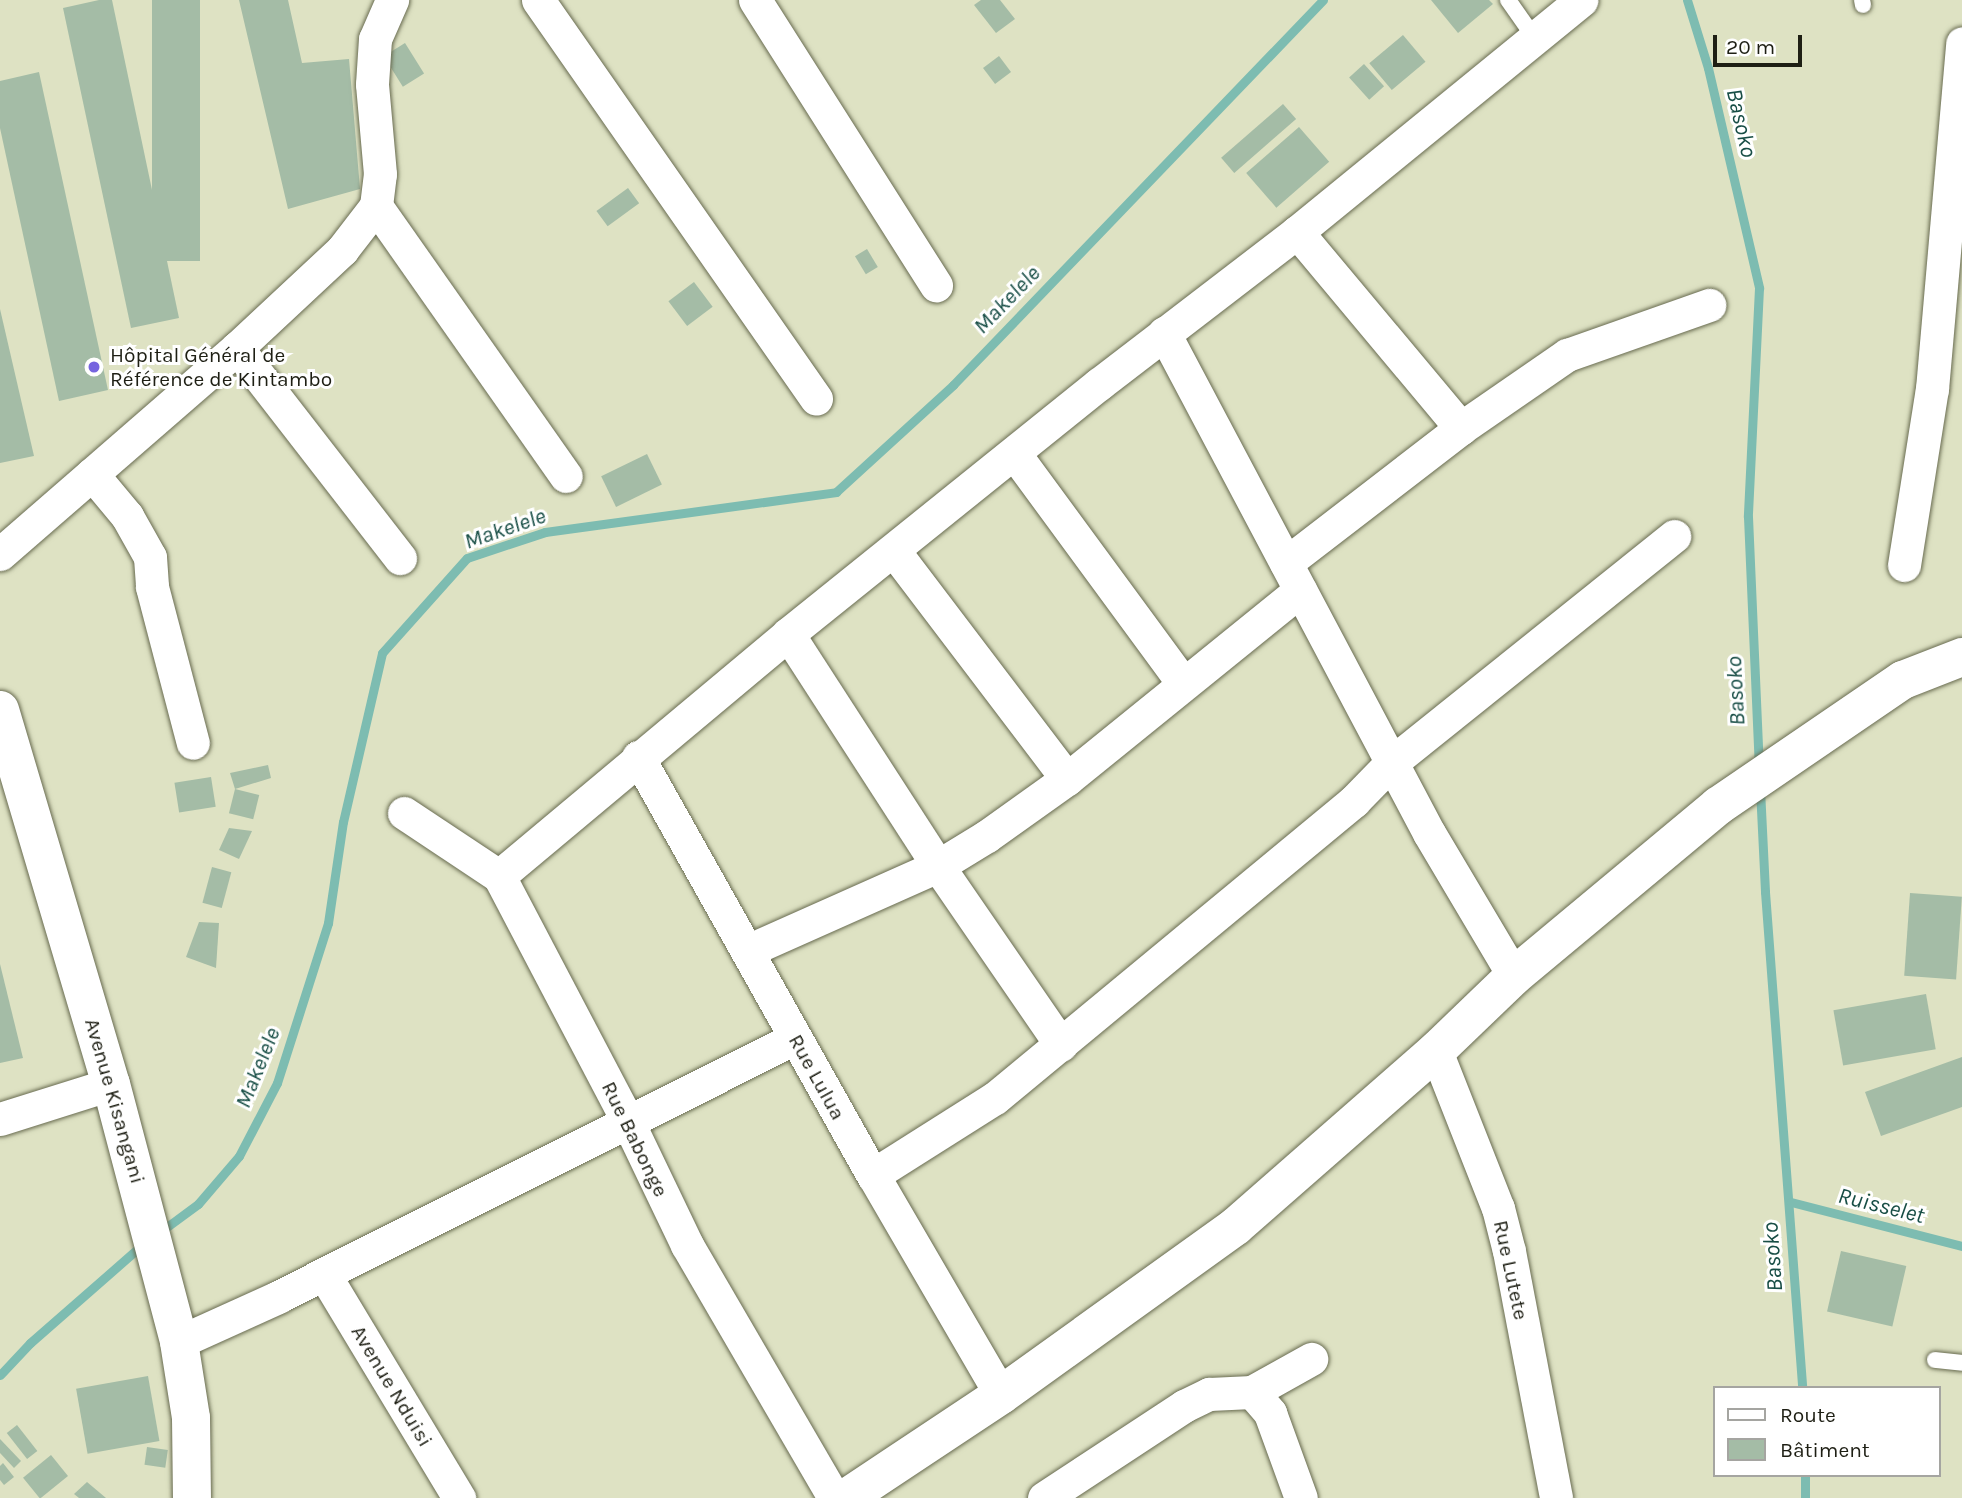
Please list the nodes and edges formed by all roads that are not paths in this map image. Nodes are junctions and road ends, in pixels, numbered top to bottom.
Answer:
1 (392, 0) edge
2 (538, 0) edge
3 (755, 0) edge
4 (1508, 0) edge
5 (1581, 0) edge
6 (1534, 37) junction
7 (1962, 43) edge
8 (376, 206) junction
9 (1297, 232) junction
10 (936, 285) dead end
11 (1709, 305) dead end
12 (1164, 333) junction
13 (237, 348) junction
14 (816, 399) dead end
15 (1461, 428) junction
16 (1013, 453) junction
17 (92, 474) junction
18 (566, 476) dead end
19 (1674, 536) dead end
20 (894, 551) junction
21 (0, 554) edge
22 (400, 558) dead end
23 (1904, 565) dead end
24 (1293, 577) junction
25 (788, 634) junction
26 (1962, 657) edge
27 (1183, 683) junction
28 (0, 710) edge
29 (193, 743) dead end
30 (638, 757) junction
31 (1391, 763) junction
32 (1067, 779) junction
33 (404, 813) dead end
34 (938, 866) junction
35 (499, 876) junction
36 (747, 951) junction
37 (1514, 976) junction
38 (795, 1038) junction
39 (1061, 1045) junction
40 (1436, 1051) junction
41 (111, 1084) junction
42 (0, 1119) edge
43 (629, 1124) junction
44 (873, 1175) junction
45 (324, 1274) junction
46 (179, 1342) junction
47 (1311, 1359) dead end
48 (1935, 1360) dead end
49 (1962, 1363) edge
50 (1252, 1392) junction
51 (1001, 1395) junction
52 (192, 1498) edge
53 (459, 1498) edge
54 (835, 1498) edge
55 (846, 1498) edge
56 (1044, 1498) edge
57 (1301, 1498) edge
58 (1556, 1498) edge

1 - 8 street
2 - 14 street
3 - 10 street
4 - 6 lane
5 - 6 street
6 - 9 street
7 - 23 street
8 - 13 street
8 - 18 street
9 - 12 street
9 - 15 street
11 - 15 street
12 - 16 street
12 - 24 street
13 - 17 street
13 - 22 street
15 - 24 street
16 - 20 street
16 - 27 street
17 - 21 street
17 - 29 street
19 - 31 street
20 - 25 street
20 - 32 street
24 - 27 street
24 - 31 street
25 - 30 street
25 - 34 street
26 - 37 street
27 - 32 street
28 - 41 street, Avenue Kisangani
30 - 35 street
30 - 36 street, Rue Lulua
31 - 37 street
31 - 39 street
32 - 34 street
33 - 35 street, Rue Babonge
34 - 36 street
34 - 39 street
35 - 43 street, Rue Babonge
36 - 38 street, Rue Lulua
37 - 40 street
38 - 43 street
38 - 44 street, Rue Lulua
39 - 44 street
40 - 51 street
40 - 58 street, Rue Lutete
41 - 42 street
41 - 46 street, Avenue Kisangani
43 - 45 street
43 - 54 street, Rue Babonge
44 - 51 street, Rue Lulua
45 - 46 street
45 - 53 street, Avenue Nduisi
46 - 52 street, Avenue Kisangani
47 - 50 street
48 - 49 lane
50 - 56 street
50 - 57 street
51 - 55 street

